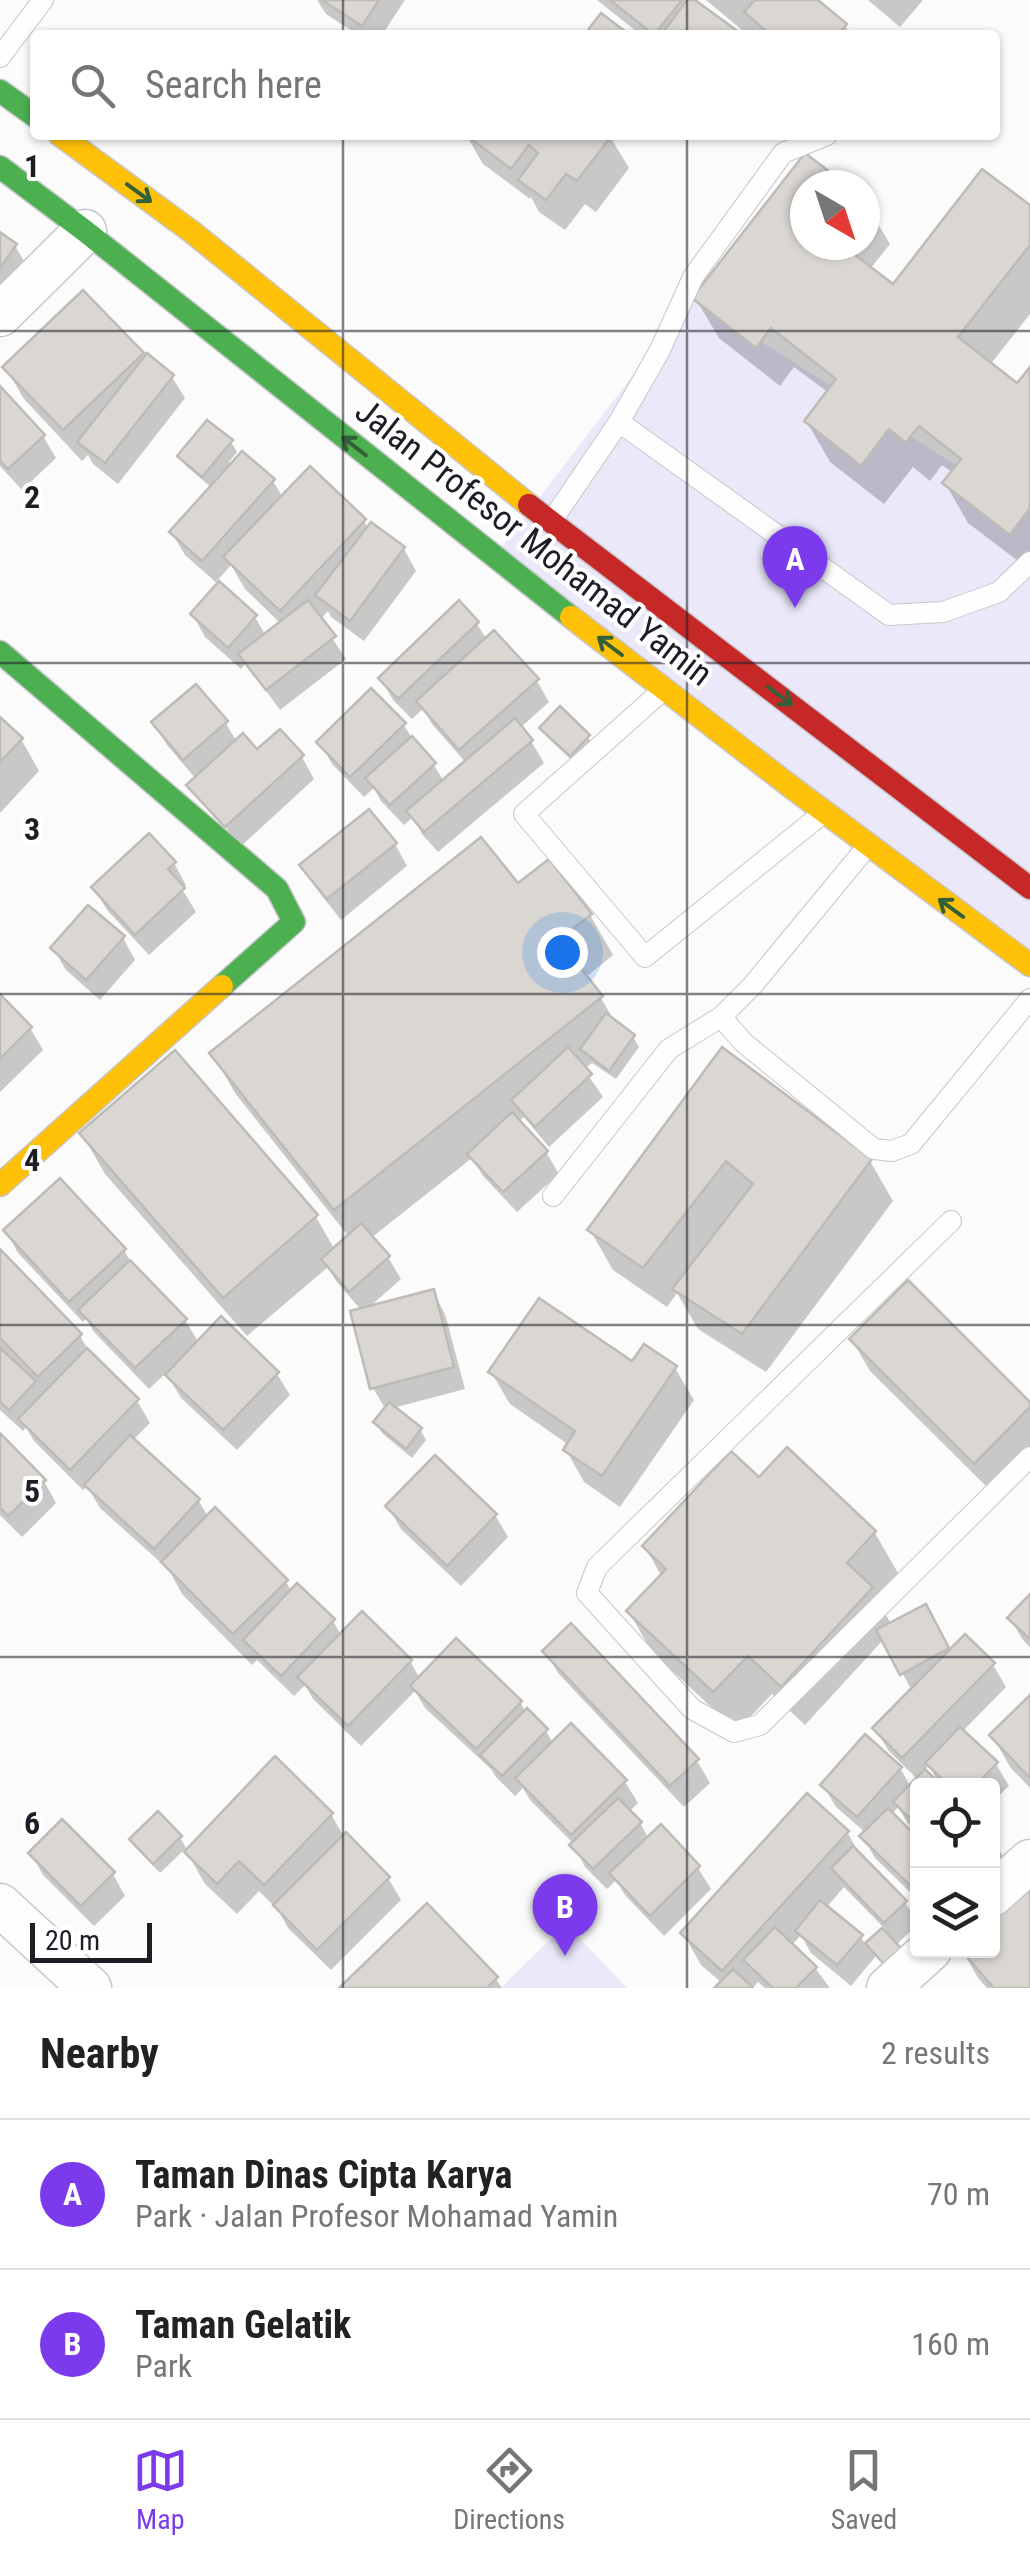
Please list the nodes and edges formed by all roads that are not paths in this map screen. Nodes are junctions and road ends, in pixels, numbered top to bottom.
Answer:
1 (43, 0) edge
2 (0, 57) edge
3 (0, 91) edge
4 (30, 112) edge
5 (67, 140) edge
6 (814, 140) edge
7 (0, 167) edge
8 (85, 232) junction
9 (0, 315) edge
10 (619, 422) junction
11 (552, 521) junction
12 (1030, 562) edge
13 (0, 652) edge
14 (664, 690) junction
15 (824, 812) junction
16 (867, 847) junction
17 (1030, 888) edge
18 (1030, 965) edge
19 (1030, 999) edge
20 (721, 1017) junction
21 (0, 1185) edge
22 (553, 1196) dead end
23 (951, 1221) dead end
24 (1030, 1457) edge
25 (1030, 1862) edge
26 (1000, 1887) edge
27 (0, 1906) edge
28 (921, 1958) edge
29 (90, 1988) edge
30 (888, 1988) edge

1 - 2 lane
3 - 4 main road
5 -> 11 main road, Jalan Profesor Mohamad Yamin
6 - 10 lane
7 - 8 main road, Jalan Profesor Mohamad Yamin
8 - 9 street
14 -> 8 main road, Jalan Profesor Mohamad Yamin
10 - 11 lane
10 - 12 lane
11 -> 17 main road, Jalan Profesor Mohamad Yamin
13 - 21 main road
14 - 15 main road, Jalan Profesor Mohamad Yamin
14 - 15 lane
15 - 16 main road, Jalan Profesor Mohamad Yamin
18 -> 16 main road, Jalan Profesor Mohamad Yamin
16 - 20 lane
19 - 20 lane
20 - 22 lane
23 - 24 lane
25 - 26 street
27 - 29 street
28 - 30 street

